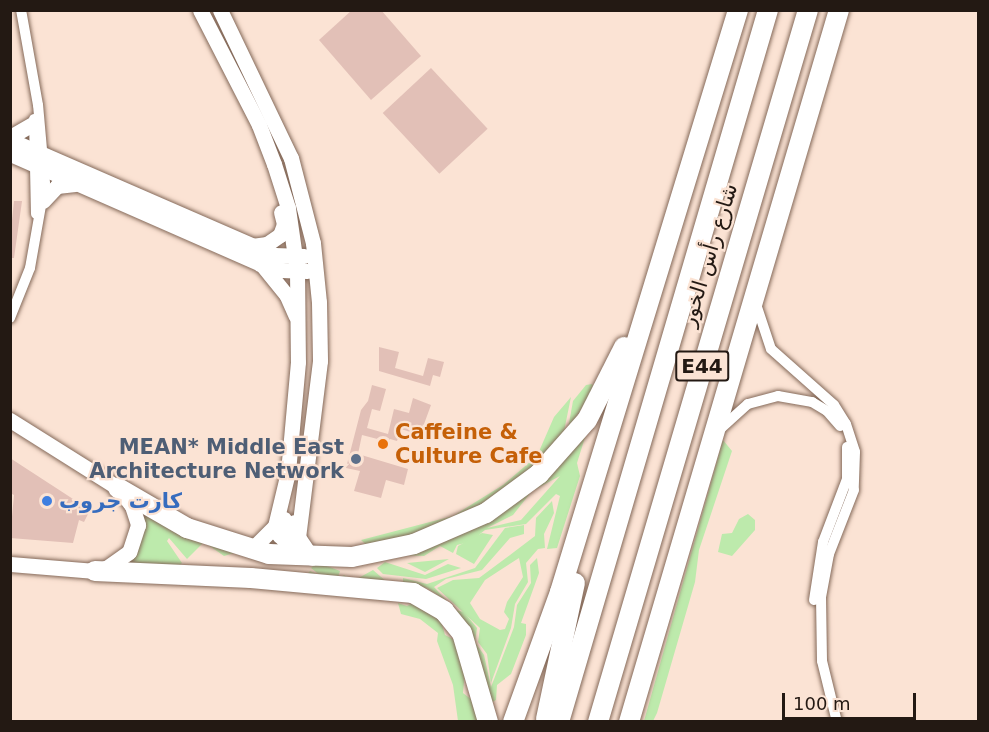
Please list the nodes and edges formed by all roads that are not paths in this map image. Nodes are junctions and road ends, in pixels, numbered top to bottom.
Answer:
1 (21, 10) edge
2 (200, 10) edge
3 (220, 10) edge
4 (738, 10) edge
5 (768, 10) edge
6 (808, 10) edge
7 (839, 10) edge
8 (37, 98) junction
9 (34, 123) junction
10 (259, 125) junction
11 (10, 138) edge
12 (10, 154) edge
13 (40, 160) junction
14 (274, 165) junction
15 (76, 184) junction
16 (43, 201) junction
17 (38, 231) junction
18 (670, 235) junction
19 (252, 246) junction
20 (261, 264) junction
21 (307, 266) junction
22 (754, 294) junction
23 (10, 318) edge
24 (299, 329) junction
25 (10, 420) edge
26 (709, 442) junction
27 (596, 478) junction
28 (118, 488) junction
29 (285, 490) junction
30 (302, 499) junction
31 (251, 550) junction
32 (312, 558) junction
33 (10, 564) edge
34 (95, 571) junction
35 (488, 722) edge
36 (513, 722) edge
37 (546, 722) edge
38 (559, 722) edge
39 (598, 722) edge
40 (628, 722) edge
41 (831, 722) edge
42 (837, 722) edge

1 - 8 street
2 - 10 street
3 - 21 street
4 - 18 highway
5 - 38 highway, شارع رأس الخور / E44
6 - 39 highway, شارع رأس الخور / E44
7 - 22 highway
8 - 9 street
8 - 13 street
9 - 11 street
9 - 13 street
10 - 14 street
10 - 21 street
11 - 13 street
12 - 13 street
13 - 15 street
13 - 16 street
13 - 17 street
13 - 19 street
14 - 19 street
14 - 21 street
15 - 16 street
15 - 20 street
16 - 17 street
17 - 23 street
18 - 27 highway
18 - 32 highway
19 - 21 street
20 - 21 street
20 - 24 street
21 - 24 street
21 - 30 street
22 - 26 highway
22 - 42 street
24 - 29 street
25 - 28 street
26 - 40 highway
26 - 41 street
27 - 36 highway
27 - 37 highway
28 - 31 highway
28 - 34 street
29 - 30 street
29 - 31 street
30 - 32 street
31 - 32 highway
33 - 34 street
34 - 35 highway

